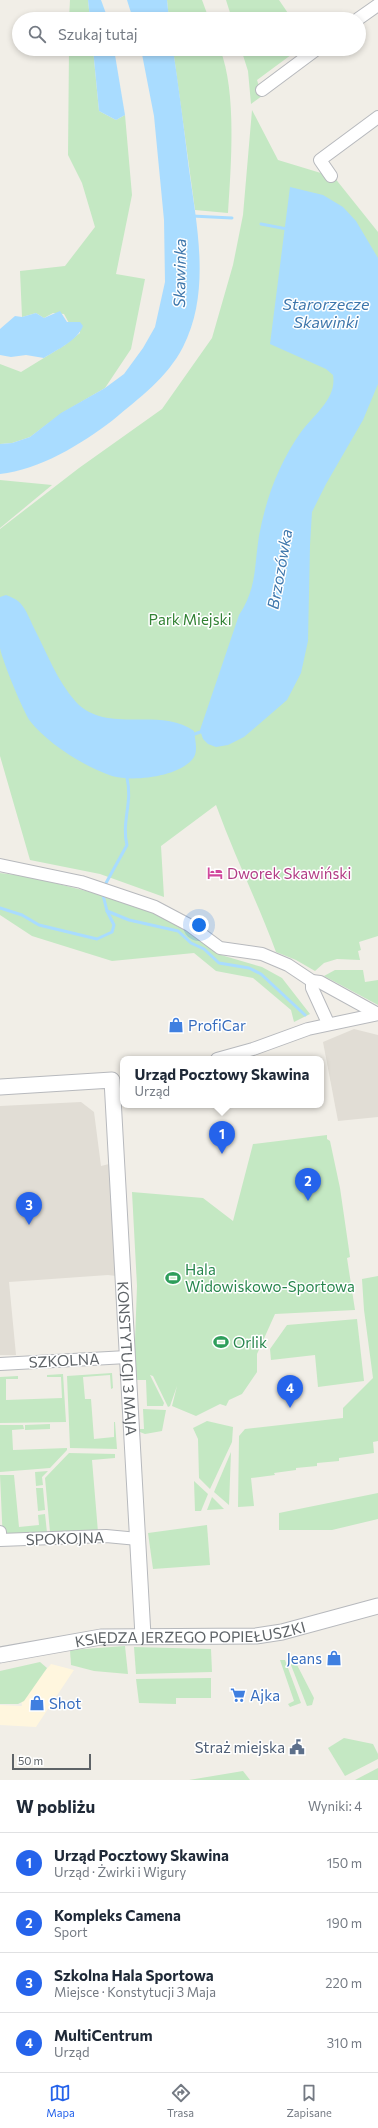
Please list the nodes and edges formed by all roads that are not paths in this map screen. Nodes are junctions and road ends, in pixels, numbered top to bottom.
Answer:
1 (378, 5) edge
2 (366, 13) edge
3 (308, 56) edge
4 (262, 90) dead end
5 (378, 117) edge
6 (331, 176) dead end
7 (0, 865) edge
8 (312, 981) junction
9 (378, 1014) edge
10 (328, 1023) junction
11 (226, 1056) edge
12 (117, 1079) edge
13 (0, 1087) edge
14 (127, 1358) junction
15 (0, 1364) edge
16 (0, 1532) edge
17 (138, 1539) junction
18 (378, 1606) edge
19 (143, 1636) junction
20 (0, 1655) edge

1 - 2 street
3 - 4 street
5 - 6 street
7 - 8 street
8 - 9 street
8 - 10 street
9 - 10 street
10 - 11 street
12 - 13 street
12 - 14 street, KONSTYTUCJI 3 MAJA
14 - 15 street, SZKOLNA
14 - 17 street, KONSTYTUCJI 3 MAJA
16 - 17 street, SPOKOJNA
17 - 19 street, KONSTYTUCJI 3 MAJA
18 - 19 street, KSIĘDZA JERZEGO POPIEŁUSZKI
19 - 20 street, KSIĘDZA JERZEGO POPIEŁUSZKI

